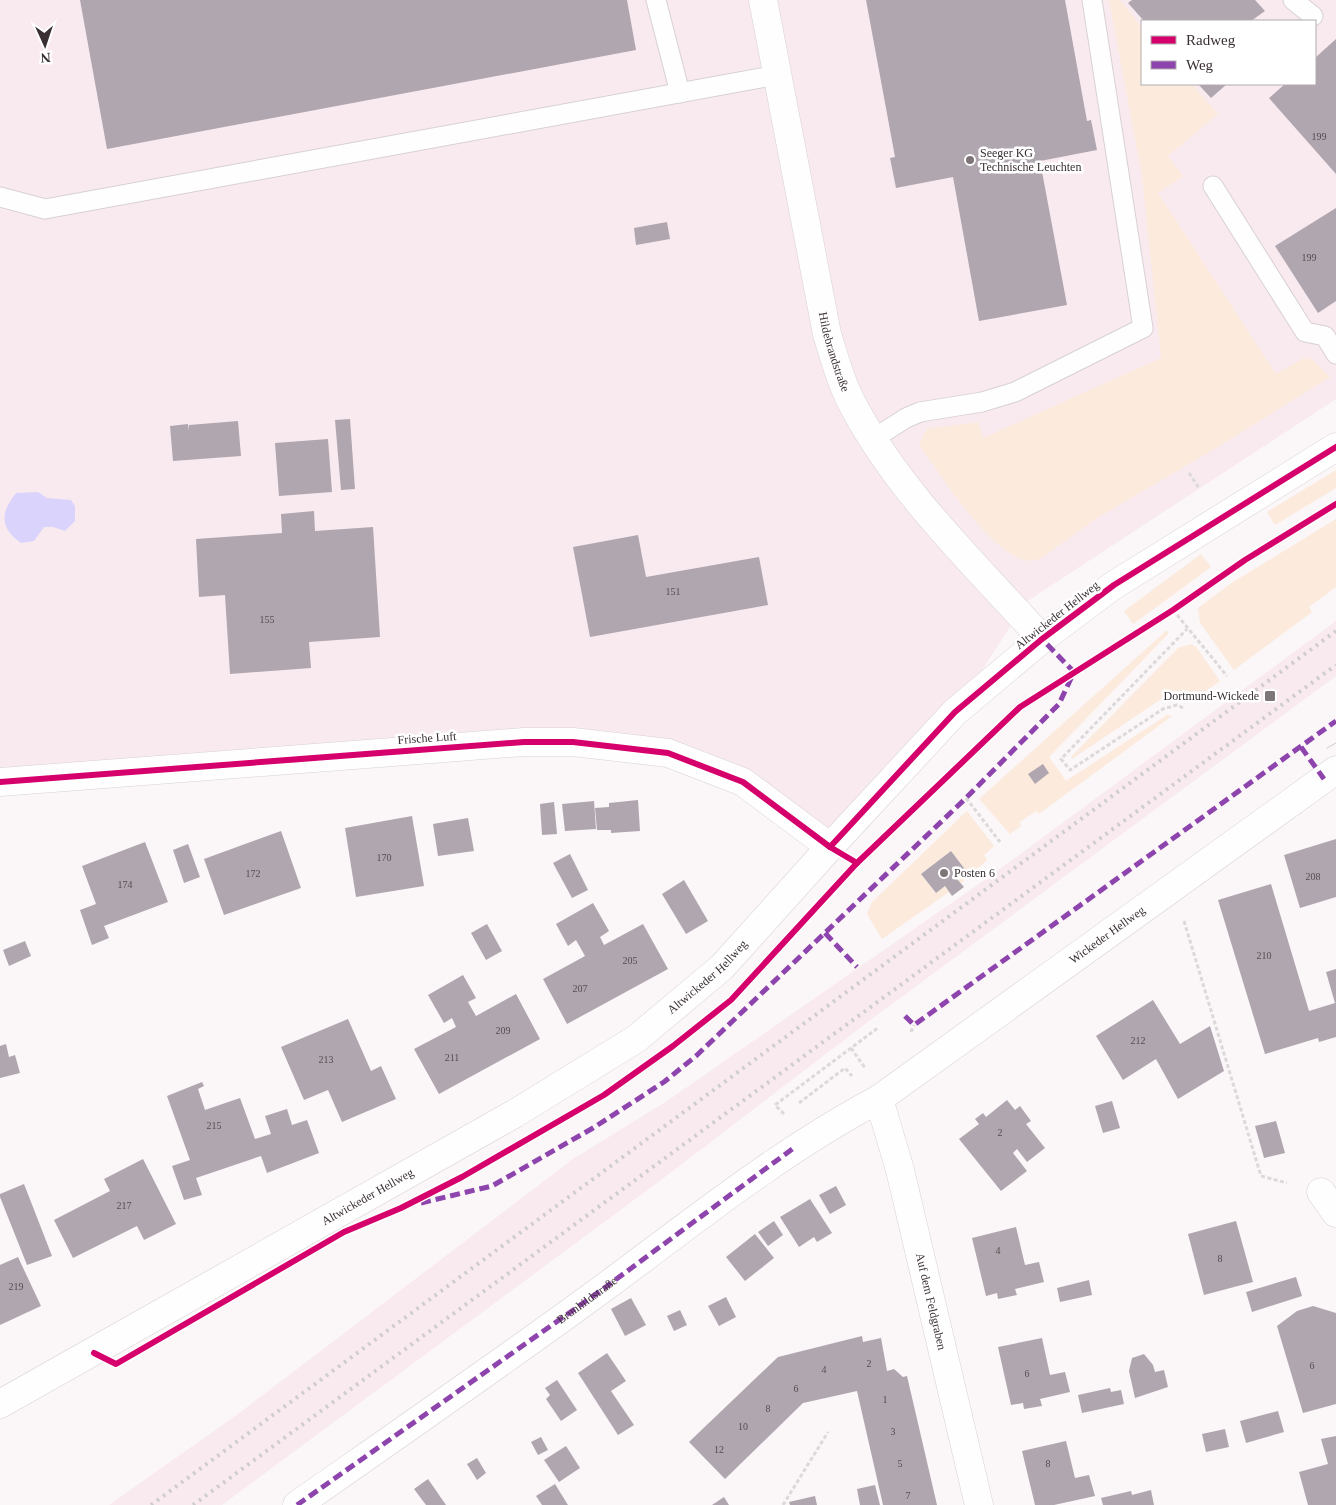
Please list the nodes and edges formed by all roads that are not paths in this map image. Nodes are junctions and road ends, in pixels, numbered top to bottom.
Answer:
1 (656, 0) edge
2 (763, 0) edge
3 (1092, 0) edge
4 (1294, 0) edge
5 (1312, 16) dead end
6 (777, 75) junction
7 (680, 93) junction
8 (1213, 186) dead end
9 (0, 198) edge
10 (1336, 354) edge
11 (873, 439) junction
12 (1336, 447) edge
13 (1042, 639) junction
14 (1336, 770) edge
15 (0, 782) edge
16 (830, 846) junction
17 (879, 1099) junction
18 (0, 1404) edge
19 (297, 1505) edge
20 (979, 1505) edge

1 - 7 lane
2 - 6 street, Hildebrandstraße
3 - 11 lane
4 - 5 lane
6 - 7 lane
6 - 11 street, Hildebrandstraße
7 - 9 lane
8 - 10 lane
11 - 13 street, Hildebrandstraße
12 - 13 street, Altwickeder Hellweg
13 - 16 street, Altwickeder Hellweg
14 - 17 street, Wickeder Hellweg
15 - 16 street, Frische Luft
16 - 18 street, Altwickeder Hellweg
17 - 19 street, Brunhildstraße
17 - 20 street, Auf dem Feldgraben

